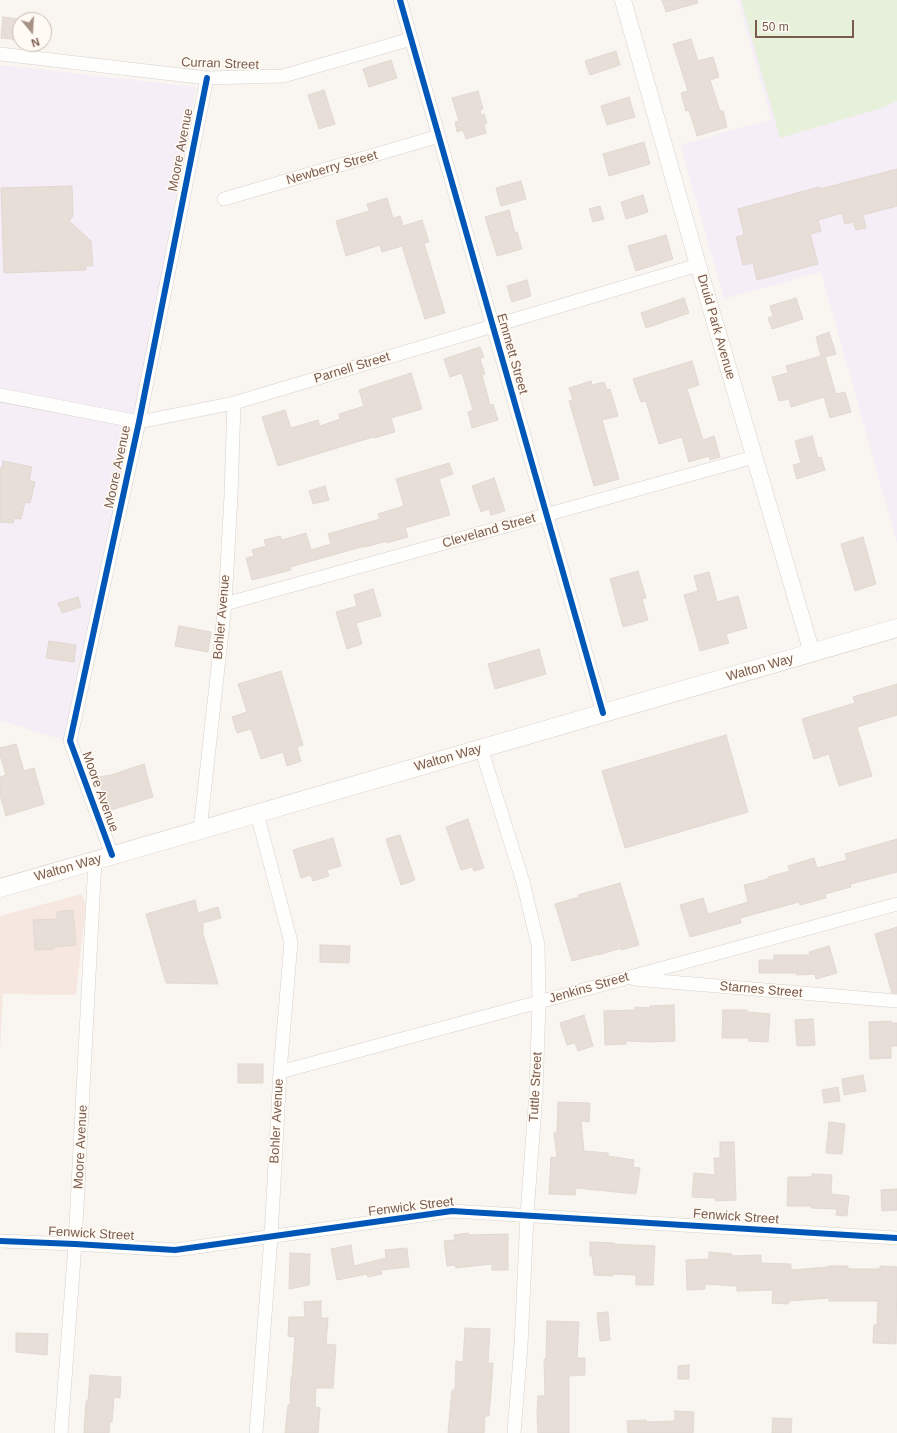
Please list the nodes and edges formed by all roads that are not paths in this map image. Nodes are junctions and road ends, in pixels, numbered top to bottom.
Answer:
1 (400, 0) edge
2 (623, 0) edge
3 (411, 39) junction
4 (0, 54) edge
5 (207, 78) junction
6 (439, 136) junction
7 (224, 199) dead end
8 (698, 265) junction
9 (493, 326) junction
10 (0, 395) edge
11 (234, 403) junction
12 (139, 422) junction
13 (754, 457) junction
14 (547, 515) junction
15 (225, 604) junction
16 (897, 628) edge
17 (812, 653) junction
18 (603, 713) junction
19 (482, 748) junction
20 (257, 814) junction
21 (200, 830) junction
22 (104, 858) junction
23 (0, 888) edge
24 (897, 904) edge
25 (625, 978) junction
26 (897, 1001) edge
27 (539, 1002) junction
28 (280, 1072) junction
29 (527, 1215) junction
30 (271, 1237) junction
31 (897, 1238) edge
32 (0, 1241) edge
33 (75, 1244) junction
34 (61, 1433) edge
35 (256, 1433) edge
36 (514, 1433) edge

1 - 3 street, Emmett Street
2 - 8 street, Druid Park Avenue
3 - 5 street, Curran Street
3 - 6 street, Emmett Street
4 - 5 street, Curran Street
5 - 12 street, Moore Avenue
6 - 7 street, Newberry Street
6 - 9 street, Emmett Street
8 - 9 street, Parnell Street
8 - 13 street, Druid Park Avenue
9 - 11 street, Parnell Street
9 - 14 street, Emmett Street
10 - 12 street, Parnell Street
11 - 12 street, Parnell Street
11 - 15 street, Bohler Avenue
12 - 22 street, Moore Avenue
13 - 14 street, Cleveland Street
13 - 17 street, Druid Park Avenue
14 - 15 street, Cleveland Street
14 - 18 street, Emmett Street
15 - 21 street, Bohler Avenue
16 - 17 main road, Walton Way
17 - 18 main road, Walton Way
18 - 19 main road, Walton Way
19 - 20 main road, Walton Way
19 - 27 street, Tuttle Street
20 - 21 main road, Walton Way
20 - 28 street, Bohler Avenue
21 - 22 main road, Walton Way
22 - 23 main road, Walton Way
22 - 33 street, Moore Avenue
24 - 25 street, Jenkins Street
25 - 26 street, Starnes Street
25 - 27 street, Jenkins Street
27 - 28 street, Jenkins Street
27 - 29 street, Tuttle Street
28 - 30 street, Bohler Avenue
29 - 30 street, Fenwick Street
29 - 31 street, Fenwick Street
29 - 36 street, Tuttle Street
30 - 33 street, Fenwick Street
30 - 35 street, Bohler Avenue
32 - 33 street, Fenwick Street
33 - 34 street, Moore Avenue

